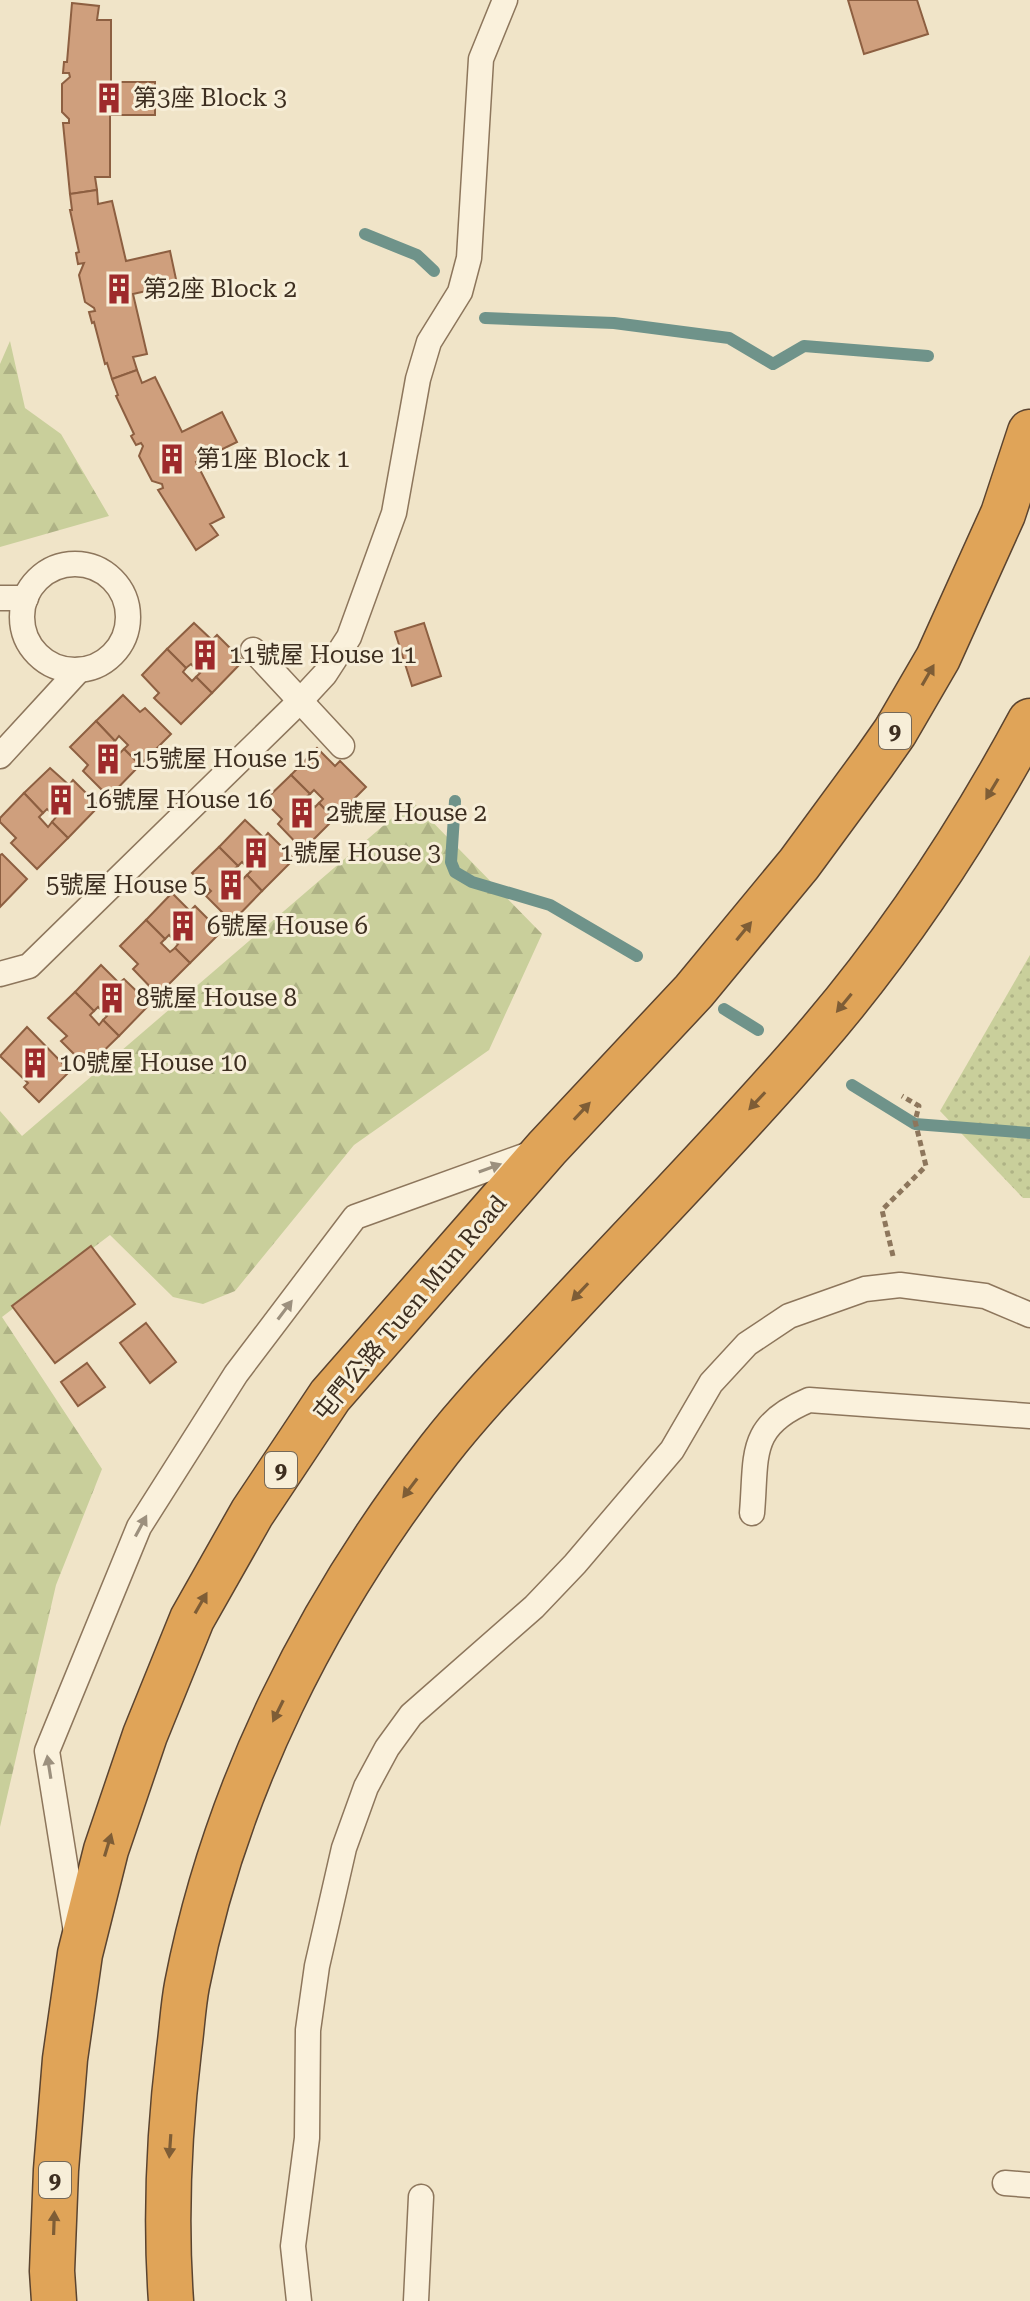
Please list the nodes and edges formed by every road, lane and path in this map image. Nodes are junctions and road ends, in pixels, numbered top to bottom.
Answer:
1 (505, 0) edge
2 (1030, 432) edge
3 (0, 598) edge
4 (16, 611) edge
5 (253, 650) dead end
6 (79, 670) junction
7 (300, 701) junction
8 (1030, 721) edge
9 (342, 746) dead end
10 (0, 756) edge
11 (0, 974) edge
12 (902, 1096) dead end
13 (547, 1148) junction
14 (894, 1261) dead end
15 (1030, 1315) edge
16 (1030, 1416) edge
17 (752, 1513) dead end
18 (80, 1954) junction
19 (1005, 2183) dead end
20 (1030, 2185) edge
21 (421, 2197) dead end
22 (54, 2301) edge
23 (171, 2301) edge
24 (299, 2301) edge
25 (416, 2301) edge

1 - 7 lane
13 -> 2 highway, 屯門公路 Tuen Mun Road / 9
3 - 4 lane
4 - 6 lane
4 - 6 lane
5 - 7 lane
6 - 10 lane
7 - 9 lane
7 - 11 lane
8 -> 23 highway
12 - 14 path
18 -> 13 highway, 屯門公路 Tuen Mun Road / 9
18 -> 13 lane
15 - 24 lane
16 - 17 lane
22 -> 18 highway, 屯門公路 Tuen Mun Road / 9
19 - 20 lane
21 - 25 lane

